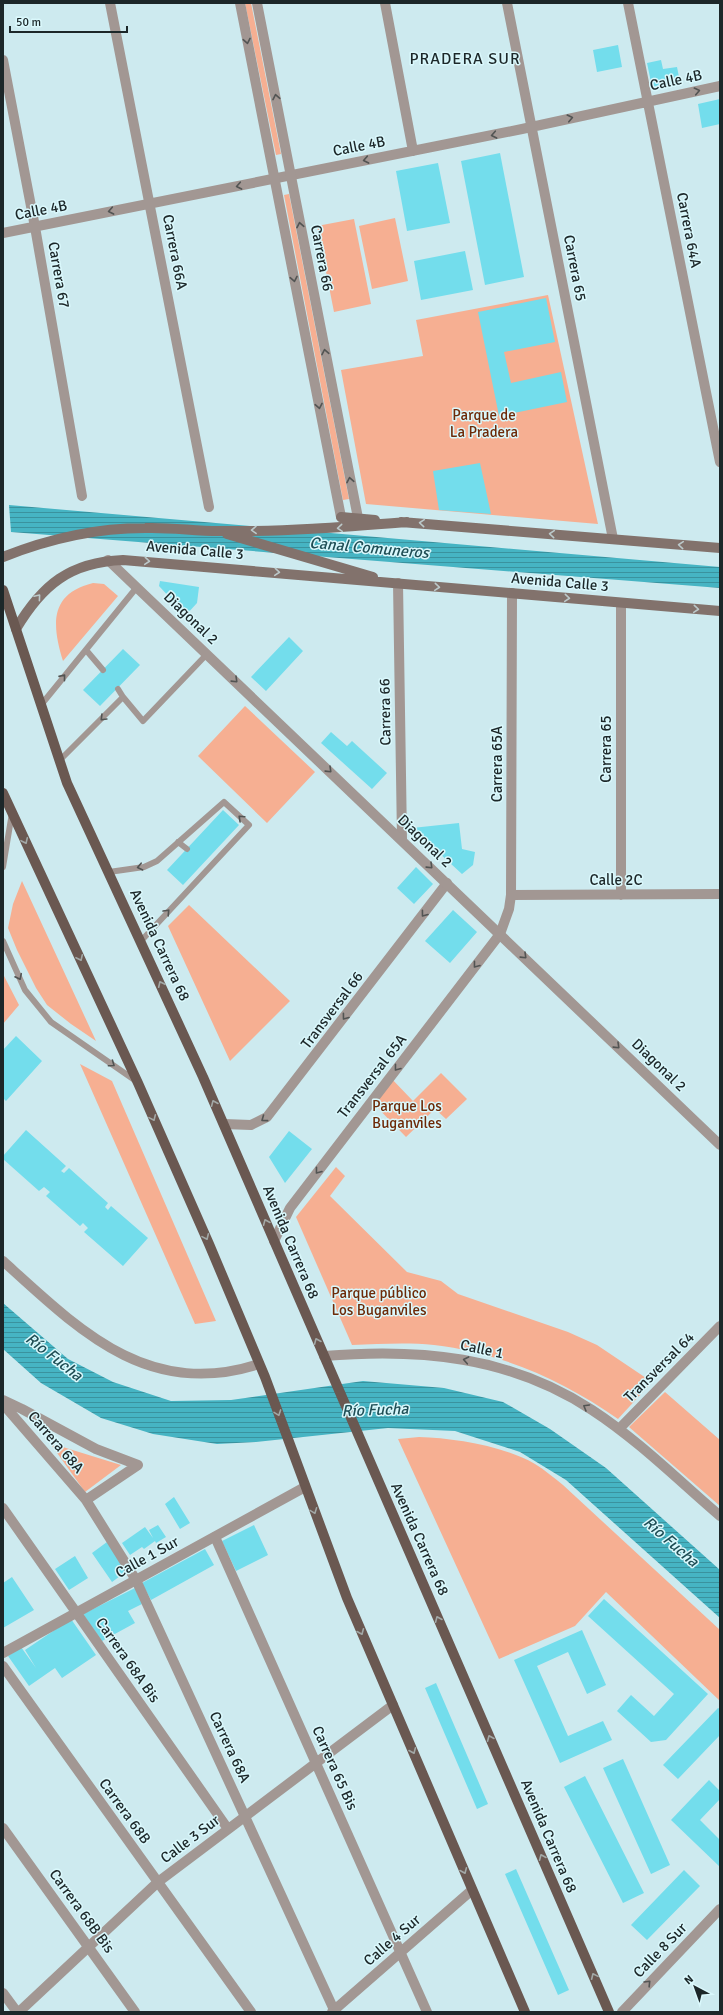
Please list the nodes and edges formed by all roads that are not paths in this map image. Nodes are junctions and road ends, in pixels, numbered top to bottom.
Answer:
1 (110, 3) edge
2 (240, 3) edge
3 (257, 3) edge
4 (385, 3) edge
5 (507, 3) edge
6 (628, 3) edge
7 (3, 60) edge
8 (720, 86) edge
9 (647, 101) junction
10 (532, 127) junction
11 (413, 151) junction
12 (291, 175) junction
13 (274, 178) junction
14 (150, 204) junction
15 (35, 227) junction
16 (3, 233) edge
17 (720, 462) edge
18 (82, 496) dead end
19 (209, 506) dead end
20 (340, 517) joint
21 (358, 518) junction
22 (407, 522) junction
23 (218, 531) junction
24 (613, 539) junction
25 (720, 548) edge
26 (3, 557) edge
27 (108, 560) junction
28 (398, 584) junction
29 (137, 587) junction
30 (3, 590) edge
31 (512, 593) junction
32 (621, 602) junction
33 (720, 611) edge
34 (16, 629) junction
35 (86, 650) junction
36 (207, 654) junction
37 (102, 670) dead end
38 (118, 689) dead end
39 (124, 697) junction
40 (41, 705) junction
41 (59, 761) junction
42 (3, 792) edge
43 (12, 812) junction
44 (402, 839) junction
45 (178, 842) junction
46 (187, 850) dead end
47 (203, 864) dead end
48 (3, 867) edge
49 (208, 869) junction
50 (109, 872) junction
51 (447, 883) junction
52 (720, 894) edge
53 (511, 895) junction
54 (621, 895) junction
55 (500, 934) junction
56 (3, 941) edge
57 (141, 941) junction
58 (138, 1083) junction
59 (224, 1124) junction
60 (720, 1145) edge
61 (274, 1241) junction
62 (3, 1261) edge
63 (720, 1326) edge
64 (324, 1356) junction
65 (259, 1364) junction
66 (3, 1400) edge
67 (3, 1404) edge
68 (618, 1429) junction
69 (305, 1487) junction
70 (86, 1500) junction
71 (3, 1508) edge
72 (720, 1516) edge
73 (215, 1537) junction
74 (136, 1580) junction
75 (77, 1612) junction
76 (3, 1653) edge
77 (3, 1666) edge
78 (393, 1705) junction
79 (316, 1763) junction
80 (245, 1816) junction
81 (3, 1828) edge
82 (228, 1830) junction
83 (158, 1882) junction
84 (472, 1890) junction
85 (720, 1909) edge
86 (89, 1947) junction
87 (401, 1952) junction
88 (3, 1993) edge
89 (334, 2011) edge
90 (18, 2012) edge
91 (135, 2012) edge
92 (251, 2012) edge
93 (428, 2012) edge
94 (525, 2012) edge
95 (609, 2012) edge
96 (622, 2012) edge

1 - 14 street, Carrera 66A
2 -> 13 street, Carrera 66
12 -> 3 street, Carrera 66
4 - 11 street
5 - 10 street, Carrera 65
6 - 9 street, Carrera 64A
7 - 15 street, Carrera 67
9 -> 8 street, Calle 4B
10 -> 9 street, Calle 4B
9 - 17 street, Carrera 64A
10 -> 11 street, Calle 4B
10 - 24 street, Carrera 65
11 -> 12 street, Calle 4B
12 - 13 street, Calle 4B
21 -> 12 street, Carrera 66
13 -> 14 street, Calle 4B
13 -> 20 street, Carrera 66
14 -> 15 street, Calle 4B
14 - 19 street, Carrera 66A
15 - 16 street, Calle 4B
15 - 18 street, Carrera 67
20 - 21 main road, Avenida Calle 3
21 - 22 main road, Avenida Calle 3
22 -> 23 main road, Avenida Calle 3
24 -> 22 main road, Avenida Calle 3
23 - 26 main road, Avenida Calle 3
23 - 28 main road, Avenida Calle 3
25 -> 24 main road, Avenida Calle 3
27 -> 28 main road, Avenida Calle 3
27 - 29 street, Diagonal 2
34 -> 27 main road, Avenida Calle 3
28 -> 31 main road, Avenida Calle 3
28 - 44 street, Carrera 66
29 - 35 lane
29 - 36 street, Diagonal 2
30 - 34 main road, Avenida Carrera 68
31 -> 32 main road, Avenida Calle 3
31 - 53 street, Carrera 65A
32 -> 33 main road, Avenida Calle 3
32 - 54 street, Carrera 65
34 - 40 main road, Avenida Carrera 68
35 - 37 lane
40 -> 35 lane
36 - 39 lane
36 -> 44 street, Diagonal 2
38 - 39 lane
39 -> 41 lane
40 - 41 main road, Avenida Carrera 68
41 - 50 main road, Avenida Carrera 68
42 - 43 main road
43 - 48 lane
43 -> 58 main road
44 -> 51 street, Diagonal 2
45 - 46 lane
49 -> 45 lane
45 -> 50 lane
47 - 49 lane
57 -> 49 lane
50 - 57 main road, Avenida Carrera 68
51 - 55 street, Diagonal 2
51 -> 59 street, Transversal 66
52 - 54 street, Calle 2C
53 - 54 street, Calle 2C
53 - 55 street, Carrera 65A
55 -> 60 street, Diagonal 2
55 -> 61 street, Transversal 65A
56 -> 58 lane
59 -> 57 main road, Avenida Carrera 68
58 -> 65 main road
61 -> 59 main road, Avenida Carrera 68
64 -> 61 main road, Avenida Carrera 68
62 - 65 street
63 - 68 street, Transversal 64
68 -> 64 street, Calle 1
95 -> 64 main road, Avenida Carrera 68
65 -> 69 main road
66 - 70 street
67 - 70 street, Carrera 68A
68 - 72 street, Calle 1
69 - 73 street, Calle 1 Sur
69 -> 78 main road
70 - 74 street, Carrera 68A
71 - 75 street, Carrera 68A Bis
73 - 74 street, Calle 1 Sur
73 - 79 street, Carrera 65 Bis
74 - 75 street, Calle 1 Sur
74 - 80 street, Carrera 68A
75 - 76 street, Calle 1 Sur
75 - 82 street, Carrera 68A Bis
77 - 83 street, Carrera 68B
78 - 79 street, Calle 3 Sur
78 -> 84 main road
79 - 80 street, Calle 3 Sur
79 - 87 street, Carrera 65 Bis
80 - 82 street, Calle 3 Sur
80 - 89 street, Carrera 68A
81 - 86 street, Carrera 68B Bis
82 - 83 street, Calle 3 Sur
83 - 86 street, Calle 3 Sur
83 - 92 street, Carrera 68B
84 - 87 street, Calle 4 Sur
84 - 94 main road
96 -> 85 street, Calle 8 Sur
86 - 90 street, Calle 3 Sur
86 - 91 street, Carrera 68B Bis
87 - 89 street, Calle 4 Sur
87 - 93 street, Carrera 65 Bis
88 - 90 street

